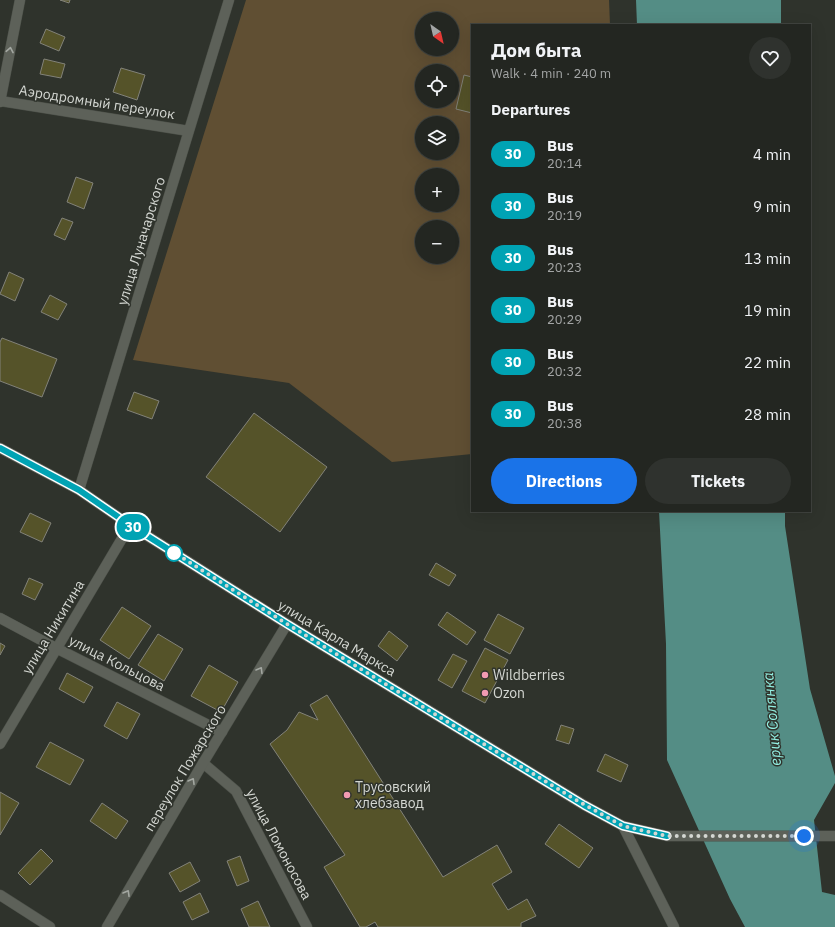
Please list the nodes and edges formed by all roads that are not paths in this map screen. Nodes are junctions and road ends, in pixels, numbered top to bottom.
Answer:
1 (20, 0) edge
2 (229, 0) edge
3 (3, 73) edge
4 (0, 102) edge
5 (189, 131) junction
6 (0, 448) edge
7 (79, 490) junction
8 (130, 525) junction
9 (0, 618) edge
10 (287, 624) junction
11 (56, 648) junction
12 (222, 732) junction
13 (0, 744) edge
14 (203, 763) junction
15 (623, 826) junction
16 (835, 836) edge
17 (0, 894) edge
18 (50, 927) edge
19 (107, 927) edge
20 (307, 927) edge
21 (674, 927) edge

3 -> 1 street
2 - 5 street, улица Луначарского
3 - 4 street
4 - 5 street, Аэродромный переулок
5 - 7 street, улица Луначарского
6 - 7 street, улица Карла Маркса
7 - 8 street, улица Карла Маркса
8 - 10 street, улица Карла Маркса
8 - 11 street, улица Никитина
9 - 11 street, улица Кольцова
12 -> 10 street, переулок Пожарского
10 - 15 street, улица Карла Маркса
11 - 12 street, улица Кольцова
11 - 13 street, улица Никитина
12 - 14 street, переулок Пожарского
19 -> 14 street, переулок Пожарского
14 - 20 street, улица Ломоносова
15 - 16 street, улица Карла Маркса
15 - 21 street
17 - 18 street

